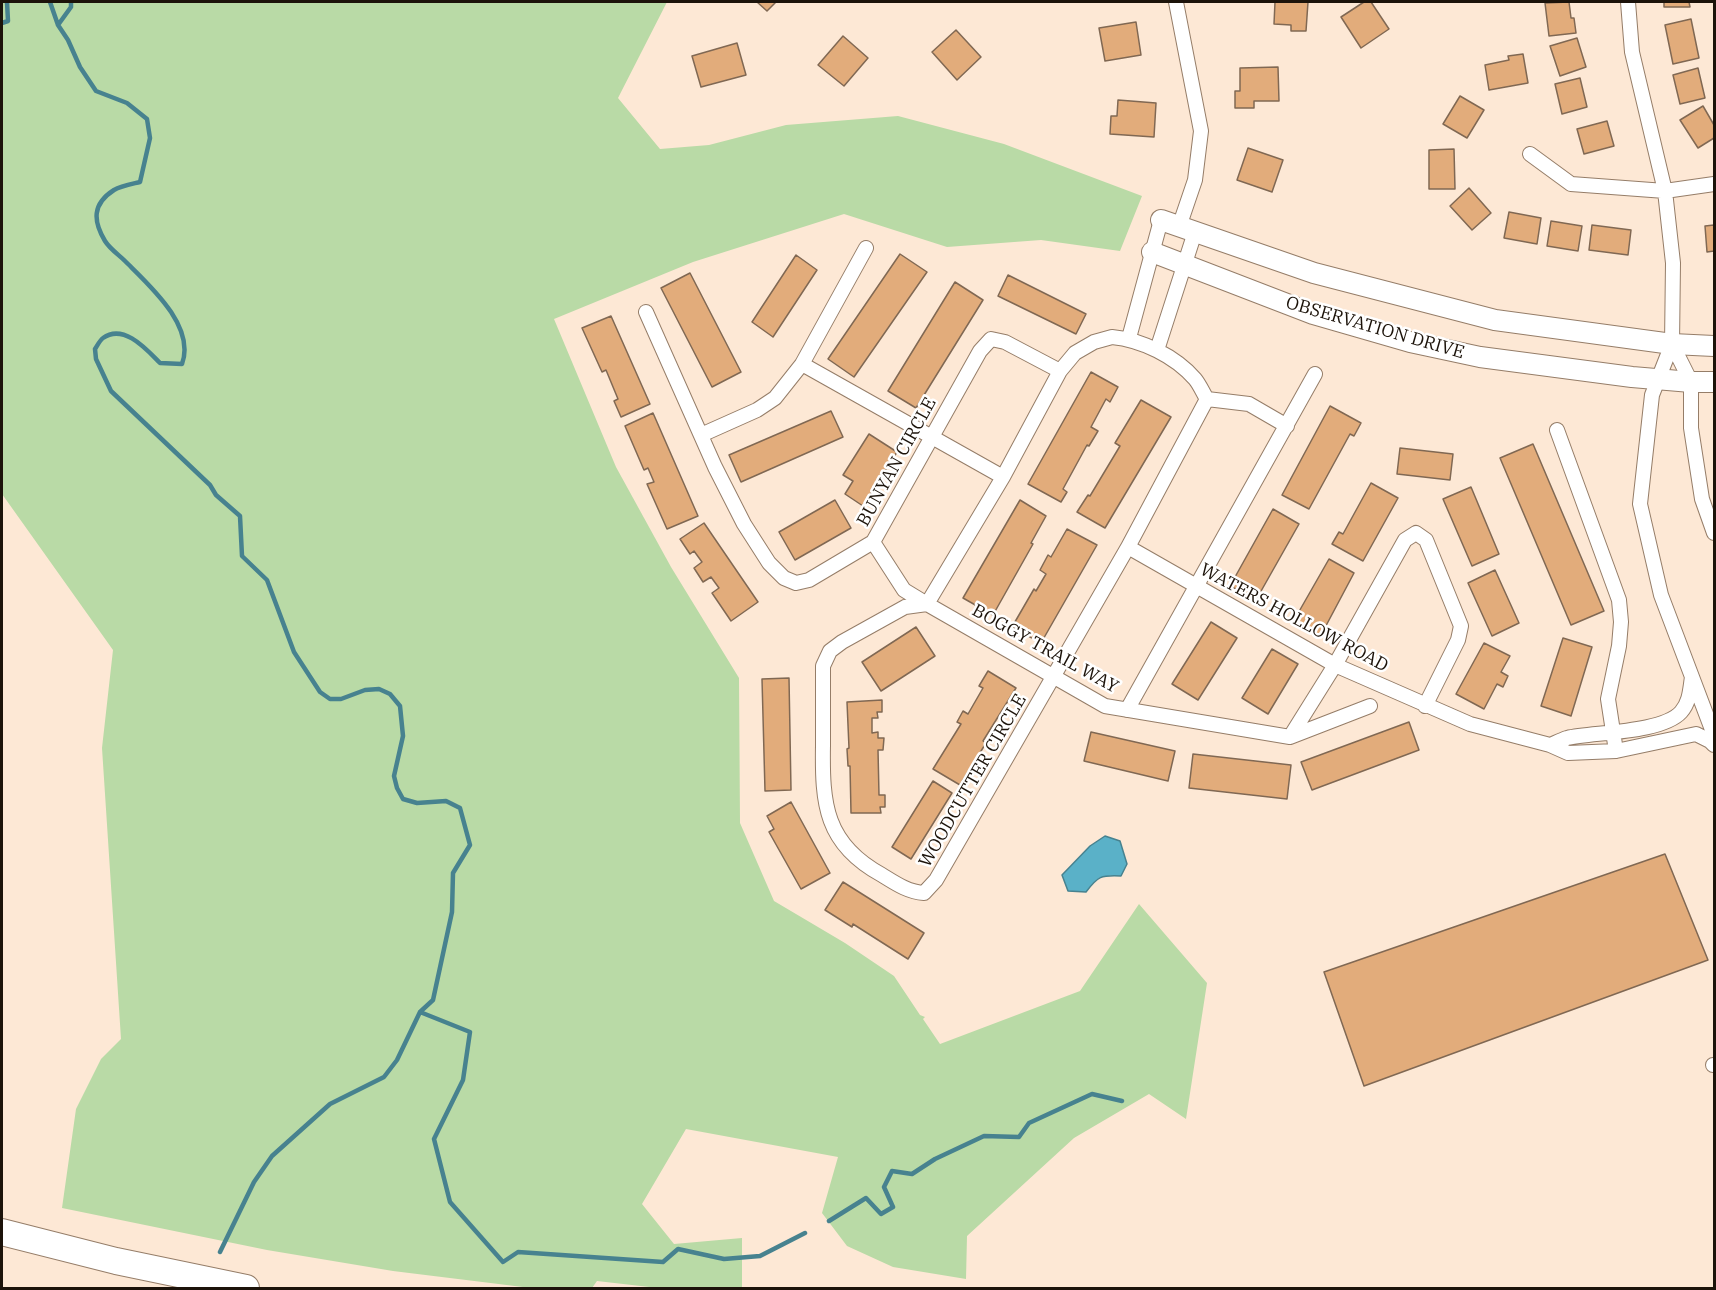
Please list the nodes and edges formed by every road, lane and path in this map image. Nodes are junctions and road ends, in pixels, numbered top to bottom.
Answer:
1 (1176, 2) edge
2 (1628, 2) edge
3 (1530, 154) dead end
4 (1714, 184) edge
5 (1665, 191) junction
6 (1178, 226) junction
7 (866, 248) dead end
8 (1152, 252) junction
9 (1184, 263) junction
10 (646, 312) dead end
11 (1129, 338) junction
12 (1672, 344) junction
13 (1714, 346) edge
14 (1157, 350) junction
15 (802, 364) junction
16 (1060, 371) junction
17 (1315, 374) dead end
18 (1658, 379) junction
19 (1691, 382) junction
20 (1714, 382) edge
21 (1207, 399) junction
22 (1287, 426) junction
23 (1557, 430) dead end
24 (701, 435) junction
25 (931, 436) junction
26 (1003, 477) junction
27 (1714, 533) edge
28 (873, 542) junction
29 (1128, 547) junction
30 (1197, 587) junction
31 (927, 604) junction
32 (1335, 665) junction
33 (1692, 676) junction
34 (1053, 677) junction
35 (1370, 706) dead end
36 (1425, 706) junction
37 (1127, 710) junction
38 (1614, 734) junction
39 (1714, 735) edge
40 (1290, 737) junction
41 (1550, 745) junction
42 (1714, 745) edge
43 (1616, 751) junction
44 (2, 1232) edge
45 (246, 1288) edge

1 - 6 street
2 - 5 street
3 - 5 street
4 - 5 street
5 - 12 street
6 - 8 street
6 - 9 street
6 - 12 street, OBSERVATION DRIVE
7 - 15 street
8 - 9 street, OBSERVATION DRIVE
8 - 11 street
9 - 14 street
9 - 18 street, OBSERVATION DRIVE
10 - 24 street, BUNYAN CIRCLE
11 - 14 street
11 - 16 street
12 - 13 street, OBSERVATION DRIVE
12 - 18 street
12 - 19 street
14 - 21 street
15 - 24 street
15 - 25 street
16 - 25 street, BUNYAN CIRCLE
16 - 26 street
17 - 22 street
18 - 19 street, OBSERVATION DRIVE
18 - 33 street
19 - 20 street, OBSERVATION DRIVE
19 - 27 street
21 - 22 street
21 - 29 street, WOODCUTTER CIRCLE
22 - 30 street
23 - 38 street
24 - 28 street, BUNYAN CIRCLE
25 - 26 street
25 - 28 street, BUNYAN CIRCLE
26 - 31 street
28 - 31 street, BOGGY TRAIL WAY
29 - 30 street, WATERS HOLLOW ROAD
29 - 34 street, WOODCUTTER CIRCLE
30 - 32 street, WATERS HOLLOW ROAD
30 - 37 street
31 - 34 street, BOGGY TRAIL WAY
31 - 34 street, WOODCUTTER CIRCLE
32 - 36 street, WATERS HOLLOW ROAD
32 - 36 street
32 - 40 street
33 - 38 street
33 - 39 street
34 - 37 street, BOGGY TRAIL WAY
35 - 40 street
36 - 41 street, WATERS HOLLOW ROAD
37 - 40 street, BOGGY TRAIL WAY
38 - 41 street
38 - 43 street
41 - 43 street, WATERS HOLLOW ROAD
42 - 43 street, WATERS HOLLOW ROAD
44 - 45 highway

